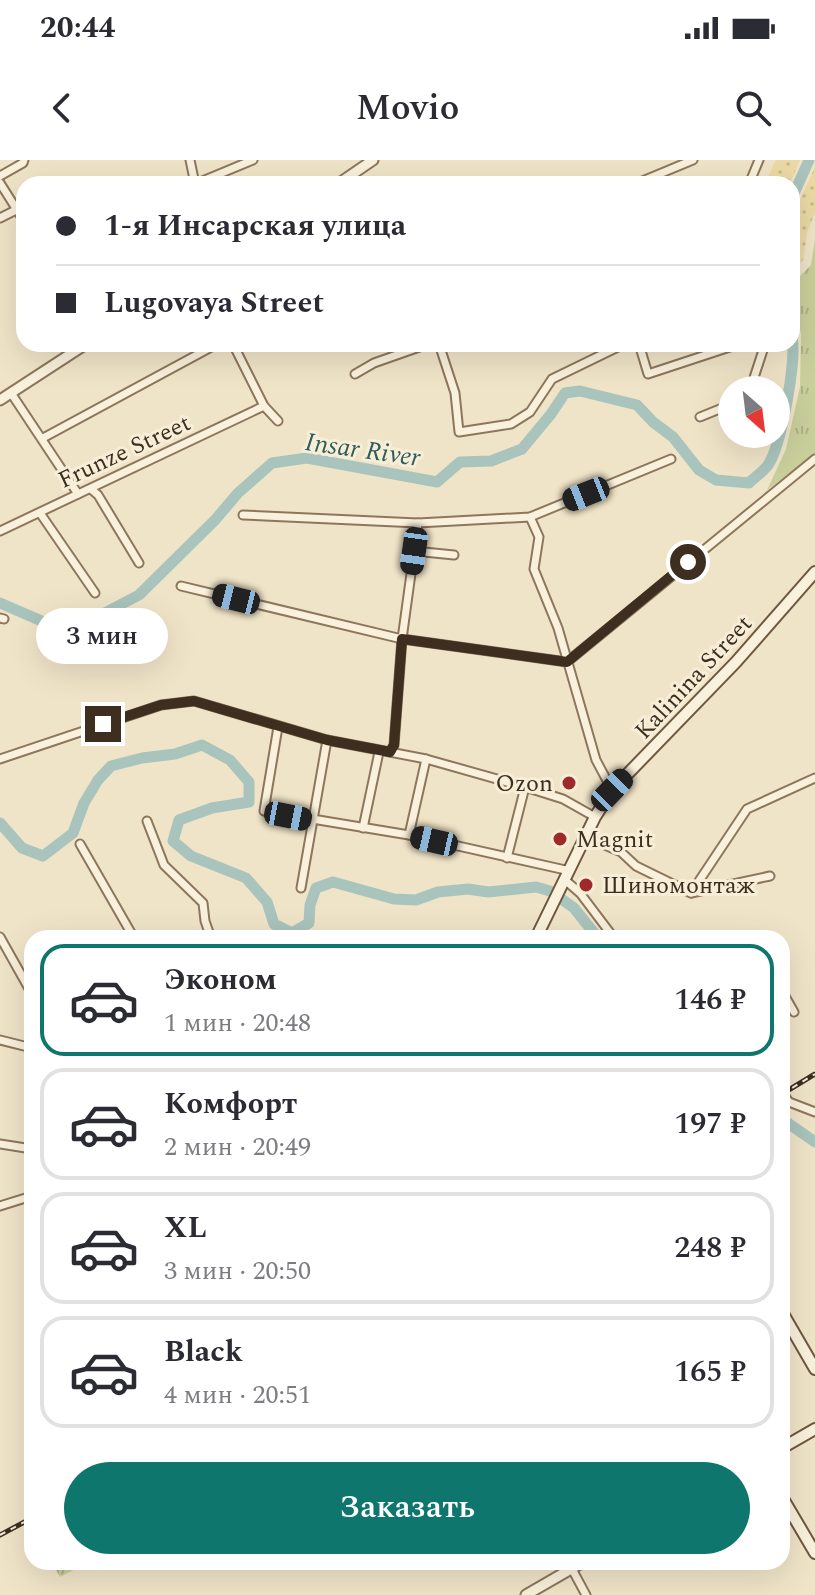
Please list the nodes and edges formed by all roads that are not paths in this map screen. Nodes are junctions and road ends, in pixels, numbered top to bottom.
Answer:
1 (24, 160) edge
2 (253, 160) edge
3 (373, 160) edge
4 (693, 160) edge
5 (0, 176) edge
6 (214, 176) edge
7 (350, 176) edge
8 (654, 176) edge
9 (0, 183) edge
10 (16, 210) joint
11 (0, 218) edge
12 (74, 352) edge
13 (202, 352) edge
14 (237, 352) edge
15 (405, 352) edge
16 (442, 352) edge
17 (608, 352) edge
18 (641, 352) edge
19 (715, 352) edge
20 (762, 352) edge
21 (355, 374) dead end
22 (755, 376) edge
23 (11, 393) junction
24 (0, 400) edge
25 (264, 406) junction
26 (718, 410) edge
27 (700, 417) dead end
28 (278, 421) dead end
29 (43, 438) junction
30 (671, 459) dead end
31 (815, 459) edge
32 (91, 489) junction
33 (78, 494) junction
34 (40, 513) junction
35 (243, 515) dead end
36 (530, 517) junction
37 (418, 523) junction
38 (0, 531) edge
39 (414, 551) junction
40 (454, 555) dead end
41 (139, 563) dead end
42 (815, 572) edge
43 (181, 586) dead end
44 (95, 593) dead end
45 (402, 639) junction
46 (567, 662) junction
47 (278, 727) junction
48 (327, 740) junction
49 (379, 752) junction
50 (390, 752) junction
51 (0, 759) edge
52 (426, 759) junction
53 (815, 778) edge
54 (525, 787) junction
55 (612, 790) junction
56 (595, 817) junction
57 (312, 820) junction
58 (147, 821) dead end
59 (363, 828) junction
60 (409, 835) junction
61 (586, 837) junction
62 (80, 844) dead end
63 (507, 858) junction
64 (770, 876) dead end
65 (565, 879) junction
66 (301, 888) dead end
67 (691, 893) junction
68 (129, 930) edge
69 (208, 930) edge
70 (540, 930) edge
71 (608, 930) edge
72 (0, 937) edge
73 (24, 980) edge
74 (790, 1005) edge
75 (794, 1012) dead end
76 (0, 1040) edge
77 (24, 1046) edge
78 (790, 1102) edge
79 (815, 1112) edge
80 (0, 1144) edge
81 (24, 1148) edge
82 (24, 1198) edge
83 (0, 1206) edge
84 (790, 1326) edge
85 (815, 1369) edge
86 (815, 1429) edge
87 (790, 1443) edge
88 (790, 1511) edge
89 (815, 1553) edge
90 (570, 1570) edge
91 (573, 1570) edge
92 (526, 1595) edge
93 (586, 1595) edge

1 - 5 street
2 - 6 street
3 - 7 street
4 - 8 street
9 - 10 street
10 - 11 street
12 - 23 street
13 - 29 street
14 - 25 street
15 - 21 street
16 - 17 street
18 - 19 street
20 - 22 street
23 - 24 street
23 - 29 street
25 - 28 street
25 - 32 street, Frunze Street
26 - 27 street
29 - 33 street
30 - 36 street
31 - 46 street
32 - 33 street, Frunze Street
32 - 41 street
33 - 34 street, Frunze Street
34 - 38 street, Frunze Street
34 - 44 street
35 - 37 street
36 - 37 street
36 - 46 street
37 - 39 street
39 - 40 street
39 - 45 street
42 - 55 main road, Kalinina Street
43 - 45 street
45 - 46 street
45 - 50 street
46 - 55 street
47 - 48 street
47 - 51 street
47 - 57 street
48 - 49 street
48 - 57 street
49 - 50 street
49 - 59 street
50 - 52 street
52 - 54 street
52 - 60 street
53 - 67 street
54 - 56 street
54 - 63 street
55 - 56 main road, Kalinina Street
56 - 61 main road, Kalinina Street
57 - 59 street
57 - 66 street
58 - 69 street
59 - 60 street
60 - 63 street
61 - 65 main road, Kalinina Street
61 - 67 street
62 - 68 street
63 - 65 street
64 - 67 street
65 - 70 main road, Kalinina Street
65 - 71 street
72 - 73 street
74 - 75 street
76 - 77 street
78 - 79 street
80 - 81 street
82 - 83 street
84 - 85 main road
86 - 87 main road
88 - 89 main road
90 - 92 street
91 - 93 street

